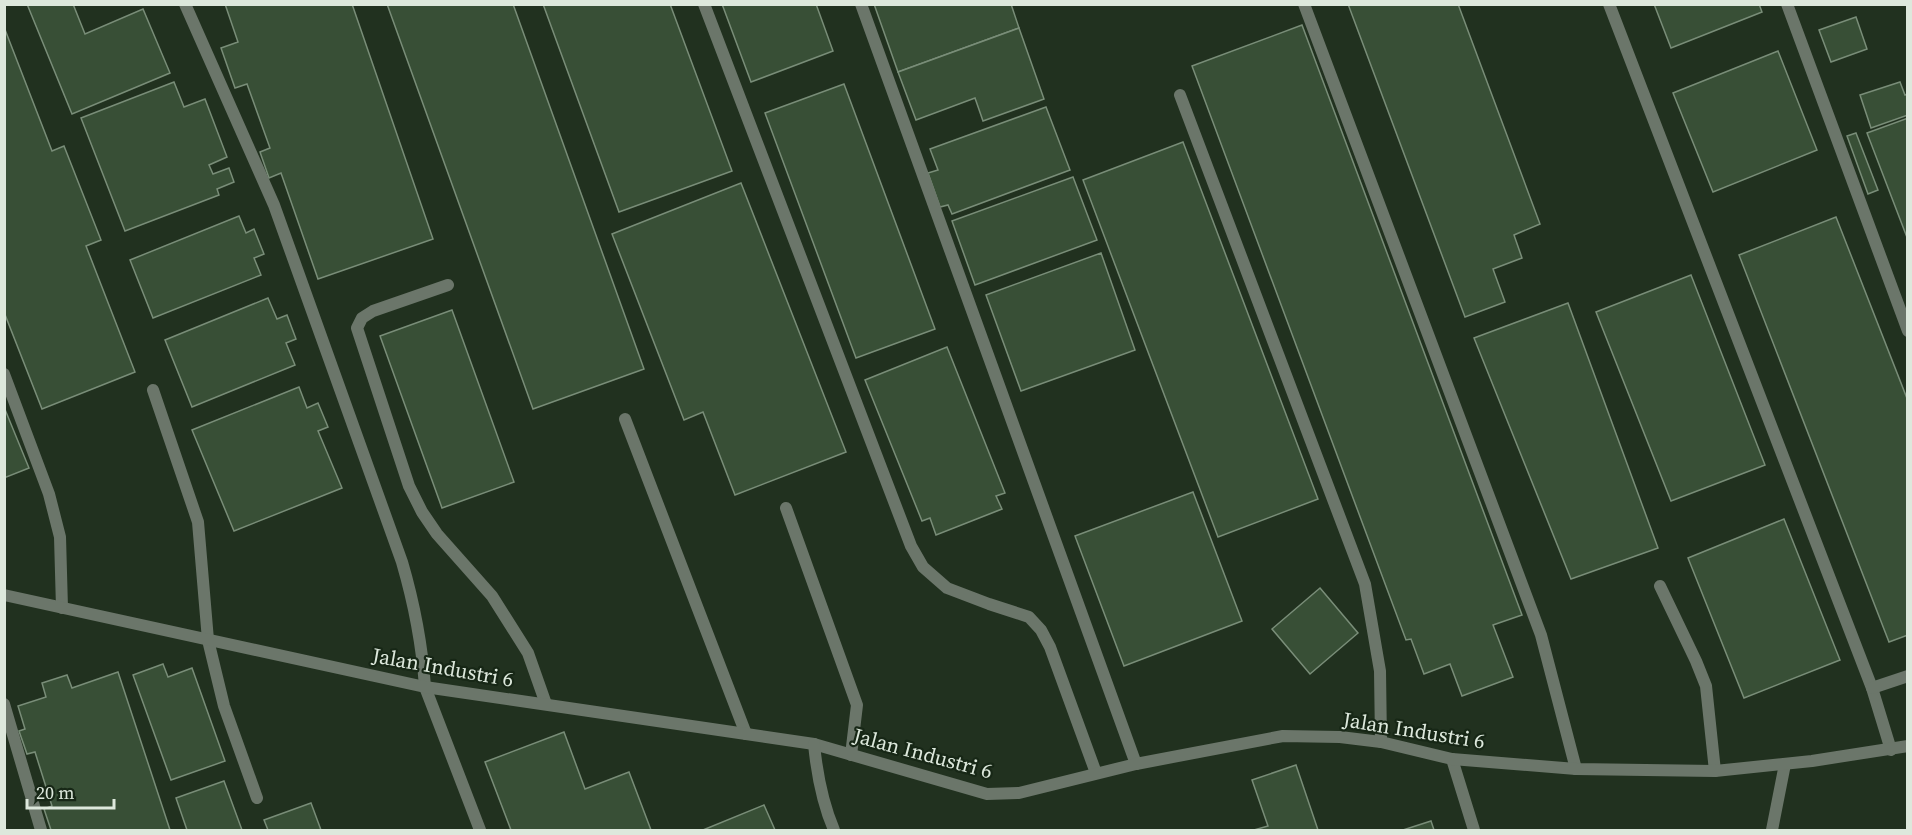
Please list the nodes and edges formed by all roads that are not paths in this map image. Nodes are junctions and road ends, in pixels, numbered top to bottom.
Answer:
1 (185, 4) edge
2 (704, 4) edge
3 (861, 4) edge
4 (1304, 4) edge
5 (1609, 4) edge
6 (1787, 4) edge
7 (1180, 95) dead end
8 (448, 285) dead end
9 (1908, 331) edge
10 (4, 374) edge
11 (153, 390) dead end
12 (625, 419) dead end
13 (786, 508) dead end
14 (1660, 586) dead end
15 (4, 595) edge
16 (62, 608) junction
17 (208, 640) junction
18 (1908, 676) edge
19 (425, 687) junction
20 (1872, 688) junction
21 (4, 704) edge
22 (546, 704) junction
23 (746, 734) junction
24 (1381, 742) junction
25 (814, 744) junction
26 (1908, 746) edge
27 (1891, 750) junction
28 (851, 755) junction
29 (1452, 759) junction
30 (1136, 764) junction
31 (1785, 764) junction
32 (1576, 769) junction
33 (1715, 771) junction
34 (1096, 773) junction
35 (257, 798) dead end
36 (41, 831) edge
37 (480, 831) edge
38 (834, 831) edge
39 (1474, 831) edge
40 (1772, 831) edge

1 - 19 street
2 - 34 street
3 - 30 street
4 - 32 street
5 - 20 street
6 - 9 street
7 - 24 street
8 - 22 street
10 - 16 street
11 - 17 street
12 - 23 street
13 - 28 street
14 - 33 street
15 - 16 street, Jalan Industri 6
16 - 17 street, Jalan Industri 6
17 - 19 street, Jalan Industri 6
17 - 35 street
18 - 20 street
19 - 22 street, Jalan Industri 6
19 - 37 street
20 - 27 street
21 - 36 street
22 - 23 street, Jalan Industri 6
23 - 25 street, Jalan Industri 6
24 - 29 street, Jalan Industri 6
24 - 30 street, Jalan Industri 6
25 - 28 street, Jalan Industri 6
25 - 38 street
26 - 27 street, Jalan Industri 6
27 - 31 street, Jalan Industri 6
28 - 34 street, Jalan Industri 6
29 - 32 street, Jalan Industri 6
29 - 39 street
30 - 34 street, Jalan Industri 6
31 - 33 street, Jalan Industri 6
31 - 40 street
32 - 33 street, Jalan Industri 6

